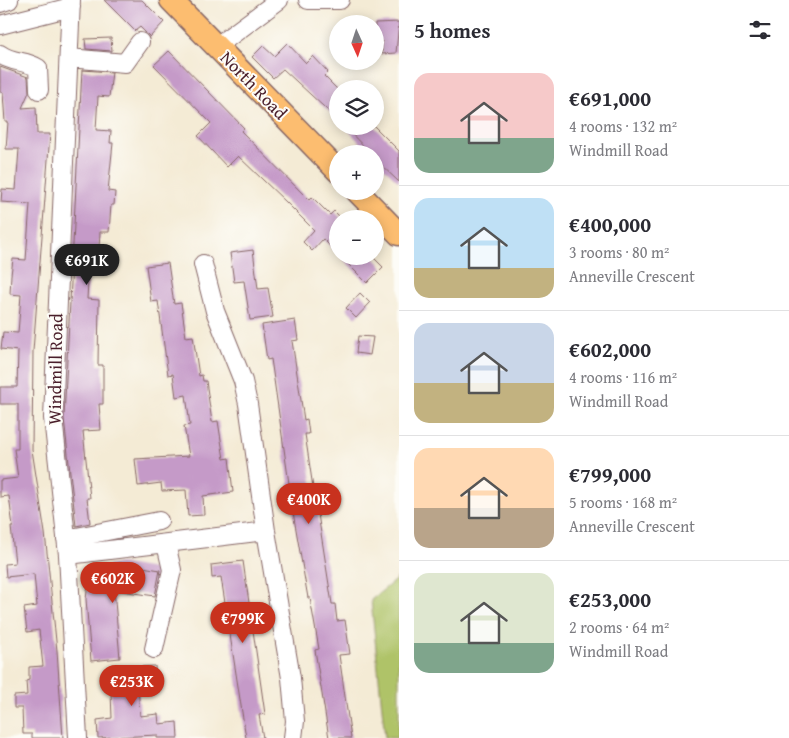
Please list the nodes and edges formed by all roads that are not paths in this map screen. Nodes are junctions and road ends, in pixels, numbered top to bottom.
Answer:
1 (9, 0) edge
2 (170, 0) edge
3 (279, 0) edge
4 (308, 0) edge
5 (340, 0) edge
6 (0, 3) edge
7 (71, 4) edge
8 (0, 25) edge
9 (140, 42) dead end
10 (217, 46) junction
11 (0, 54) edge
12 (69, 58) junction
13 (40, 90) dead end
14 (329, 162) edge
15 (366, 200) edge
16 (399, 234) edge
17 (203, 264) dead end
18 (159, 520) dead end
19 (266, 531) junction
20 (166, 544) junction
21 (67, 547) junction
22 (154, 649) dead end
23 (78, 738) edge
24 (293, 738) edge

1 - 6 street
2 - 10 main road, North Road
3 - 10 street
4 - 5 street
7 - 8 street
7 - 12 street, Windmill Road
9 - 12 street
10 - 14 main road, North Road
11 - 13 street
12 - 21 street, Windmill Road
15 - 16 main road
17 - 19 street
18 - 21 street
19 - 20 street
19 - 24 street
20 - 21 street
20 - 22 street
21 - 23 street, Windmill Road

